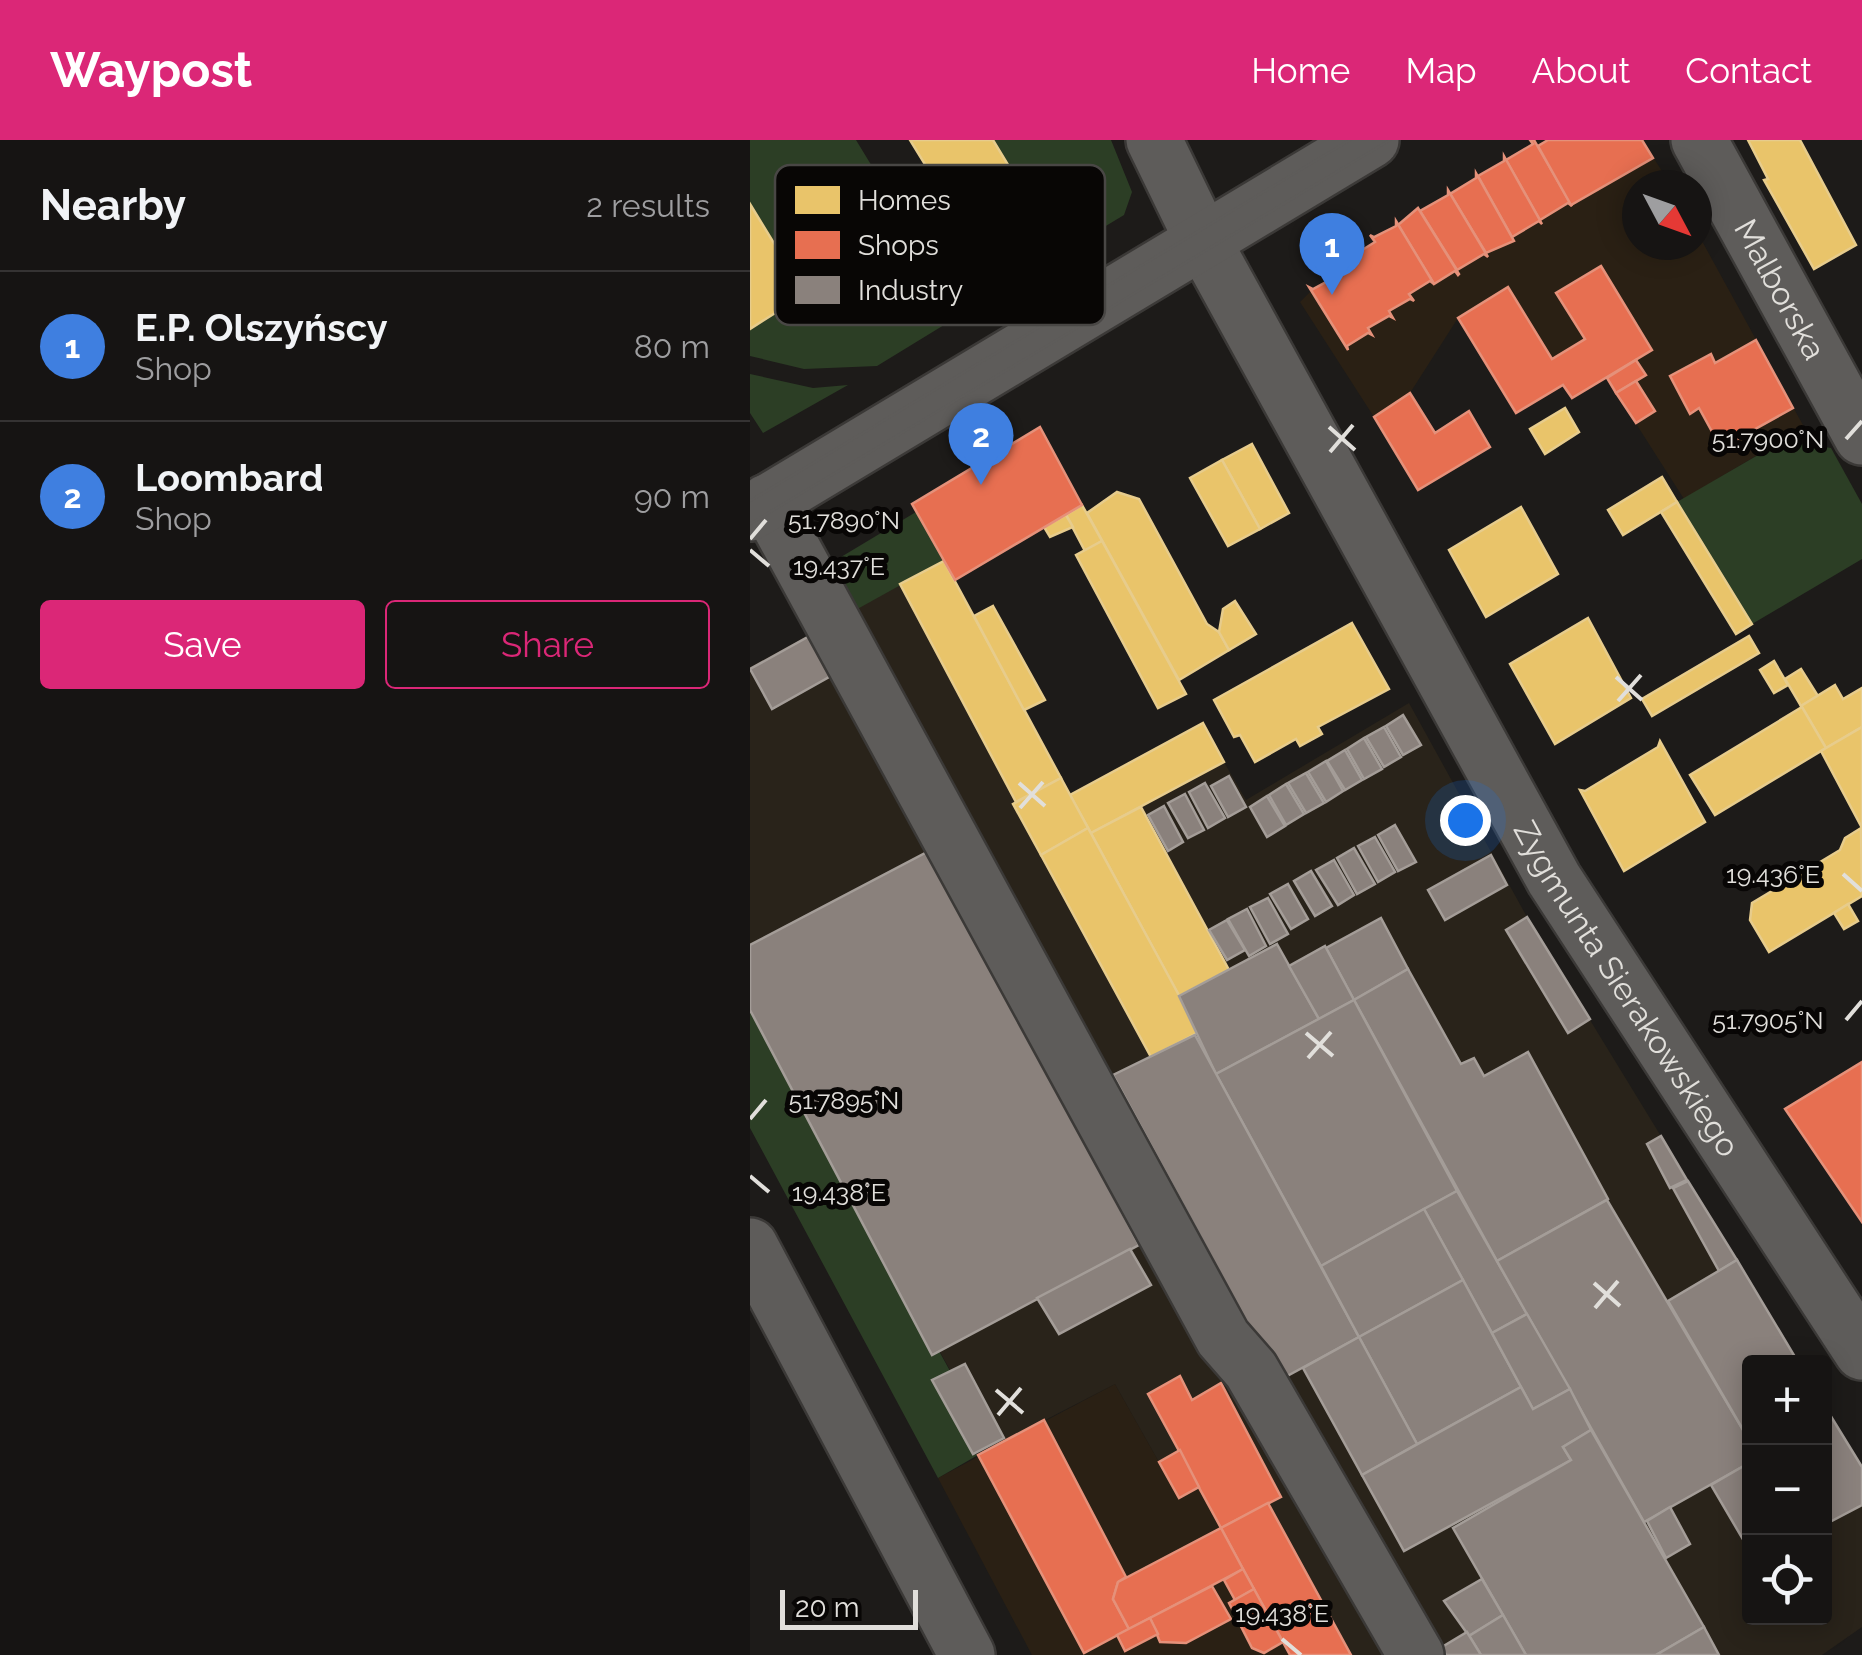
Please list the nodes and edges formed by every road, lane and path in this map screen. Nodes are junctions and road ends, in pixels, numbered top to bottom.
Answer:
1 (1154, 140) edge
2 (1372, 140) edge
3 (1700, 140) edge
4 (1203, 241) junction
5 (1105, 300) edge
6 (1063, 325) edge
7 (1862, 437) edge
8 (759, 508) edge
9 (750, 1246) edge
10 (1862, 1352) edge
11 (967, 1655) edge
12 (1416, 1655) edge

1 - 4 street, Zygmunta Sierakowskiego
2 - 4 street
3 - 7 street, Malborska
4 - 5 street
4 - 10 street, Zygmunta Sierakowskiego
6 - 8 street
8 - 12 street
9 - 11 street

